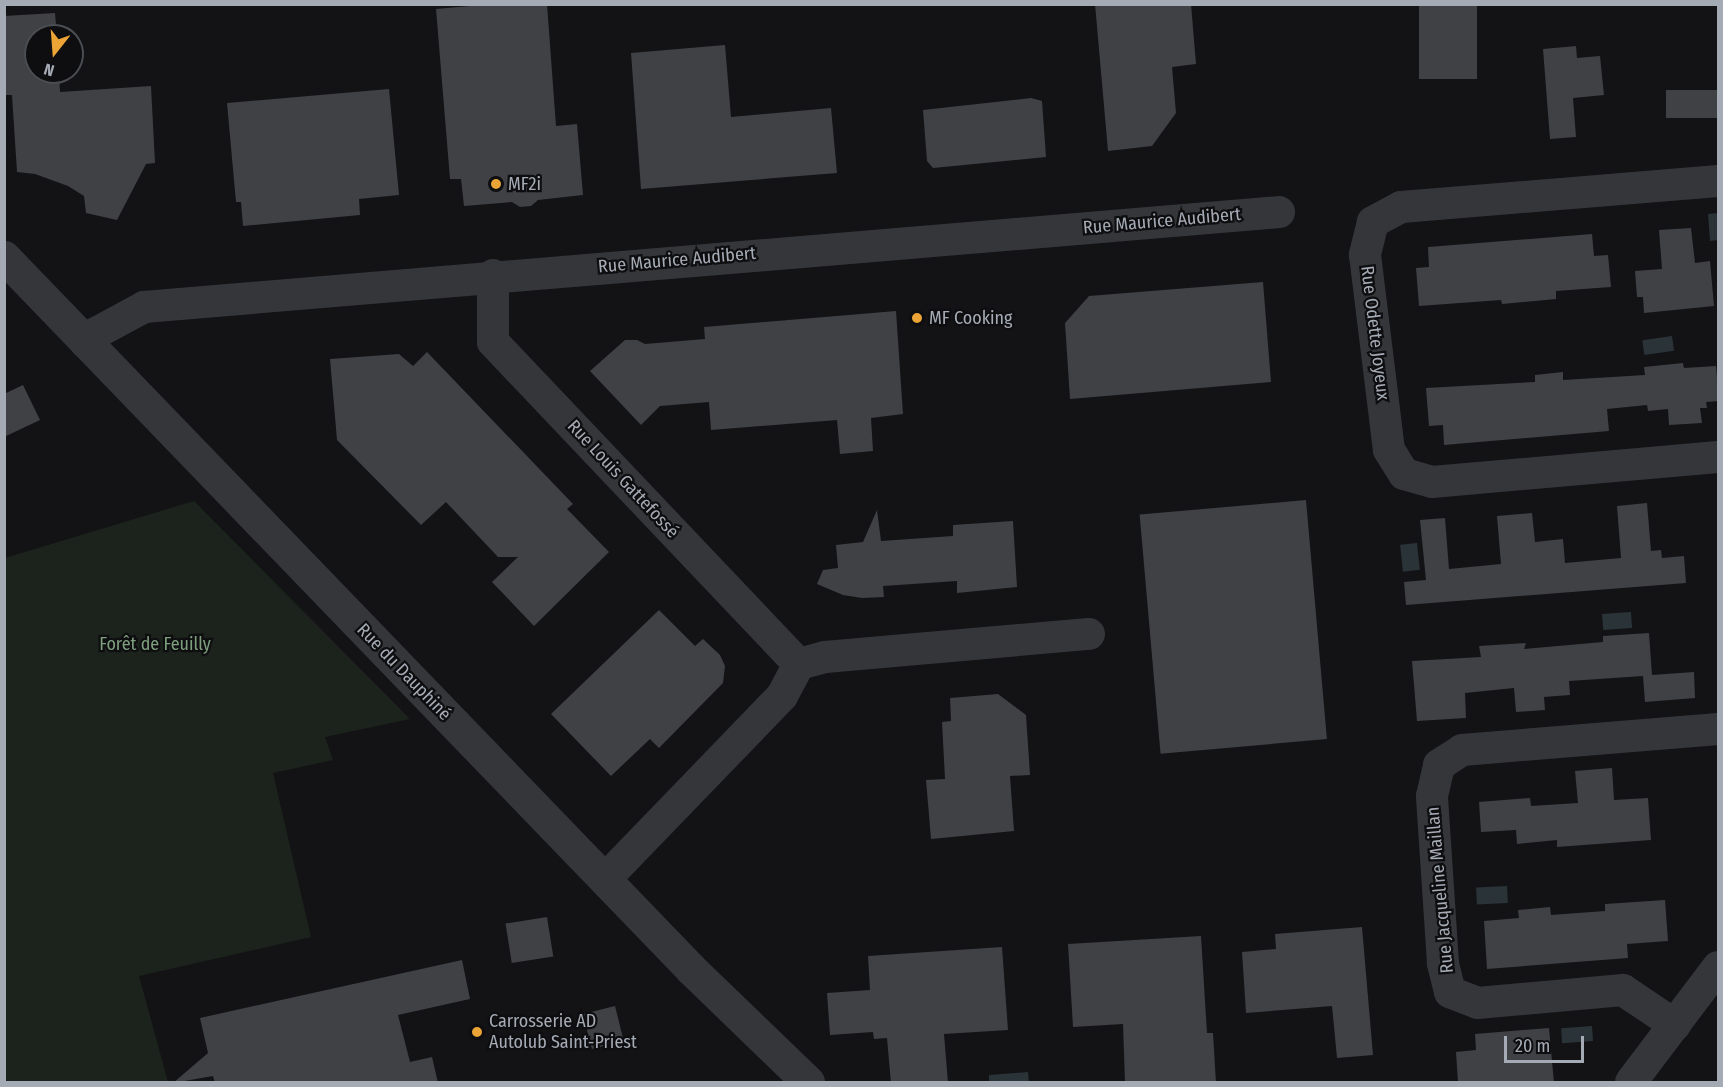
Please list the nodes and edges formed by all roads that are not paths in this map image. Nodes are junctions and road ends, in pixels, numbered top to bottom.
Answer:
1 (1719, 181) edge
2 (1279, 212) dead end
3 (4, 258) edge
4 (493, 275) junction
5 (86, 343) junction
6 (1719, 457) edge
7 (1089, 634) dead end
8 (799, 664) junction
9 (1719, 729) edge
10 (605, 879) junction
11 (1719, 967) edge
12 (1675, 1025) junction
13 (808, 1083) edge
14 (1631, 1083) edge

1 - 6 street, Rue Odette Joyeux
2 - 4 street, Rue Maurice Audibert
3 - 5 street, Rue du Dauphiné
4 - 5 street, Rue Maurice Audibert
4 - 8 street, Rue Louis Gattefossé
5 - 10 street, Rue du Dauphiné
7 - 8 street
8 - 10 street
9 - 12 street, Rue Jacqueline Maillan
10 - 13 street, Rue du Dauphiné
11 - 12 street
12 - 14 street

